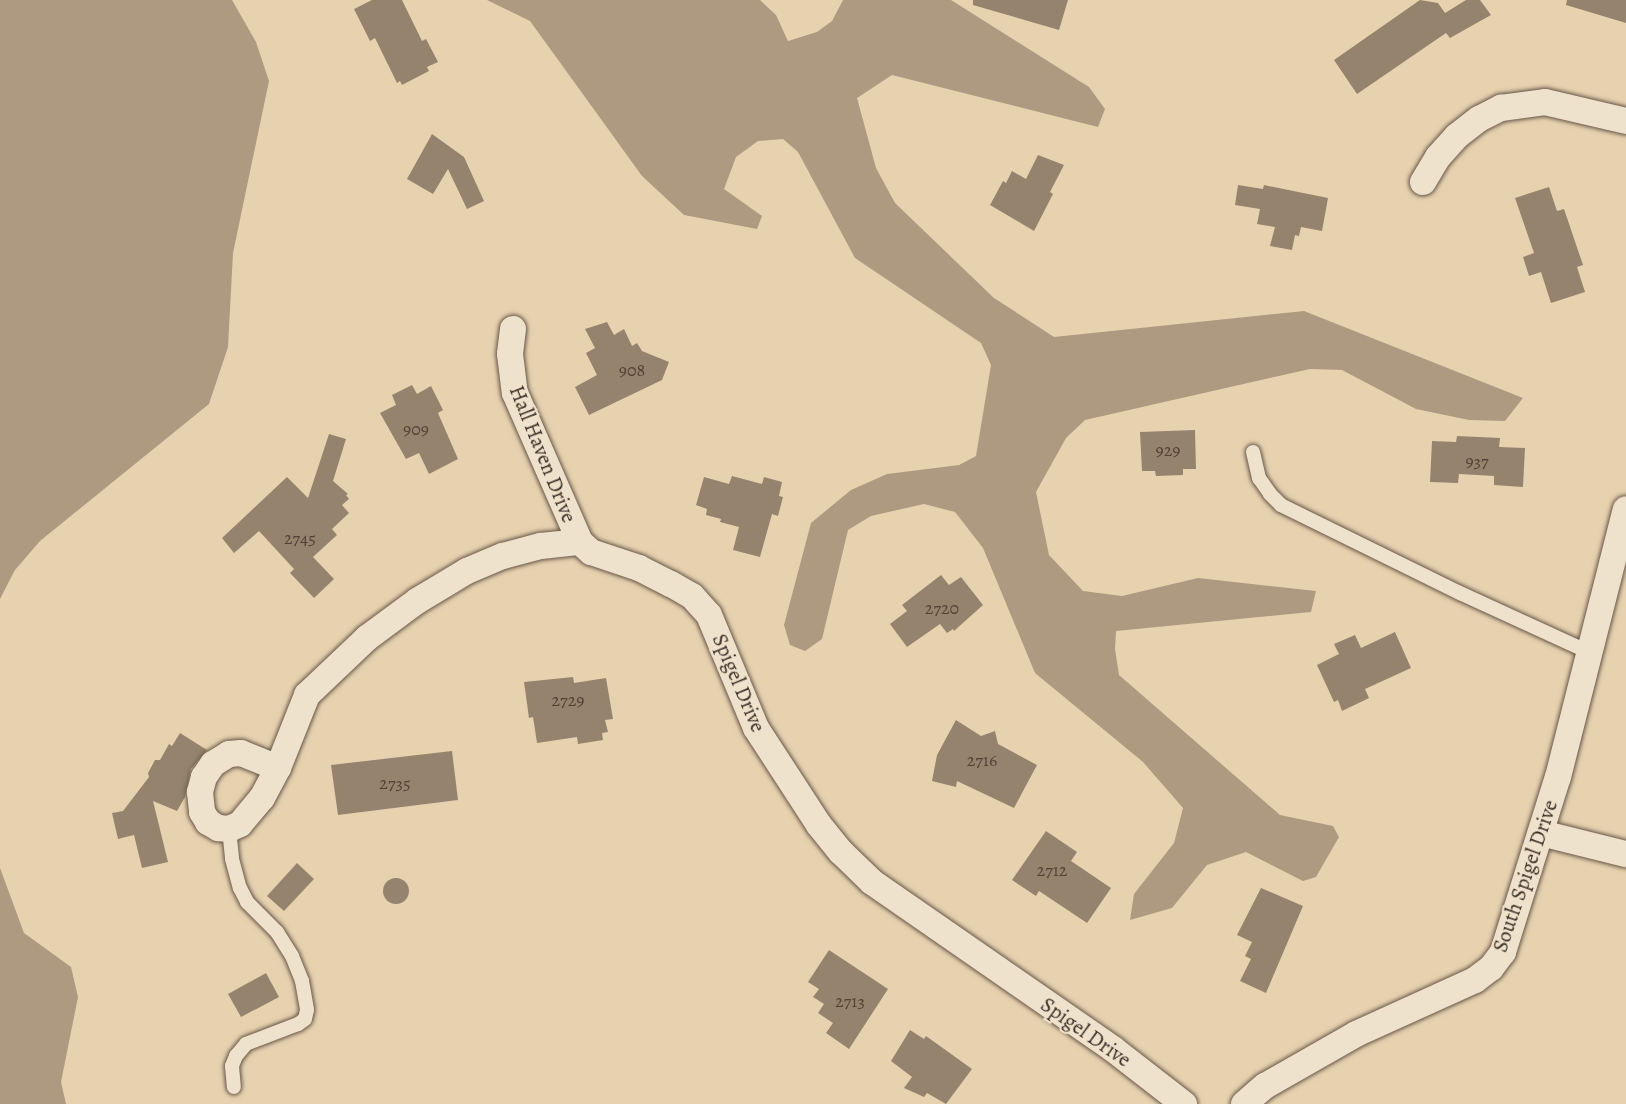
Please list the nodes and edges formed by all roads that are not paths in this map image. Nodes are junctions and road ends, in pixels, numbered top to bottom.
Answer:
1 (1626, 121) edge
2 (1423, 182) dead end
3 (513, 329) dead end
4 (1253, 452) dead end
5 (1626, 509) edge
6 (580, 542) junction
7 (1589, 652) junction
8 (278, 768) junction
9 (229, 829) junction
10 (1541, 833) junction
11 (1626, 854) edge
12 (234, 1087) dead end
13 (1184, 1104) edge
14 (1245, 1104) edge

1 - 2 street
3 - 6 street, Hall Haven Drive
4 - 7 lane
5 - 7 street, South Spigel Drive
6 - 8 street
6 - 13 street, Spigel Drive
7 - 10 street, South Spigel Drive
8 - 9 street
8 - 9 street
9 - 12 lane
10 - 11 street
10 - 14 street, South Spigel Drive

